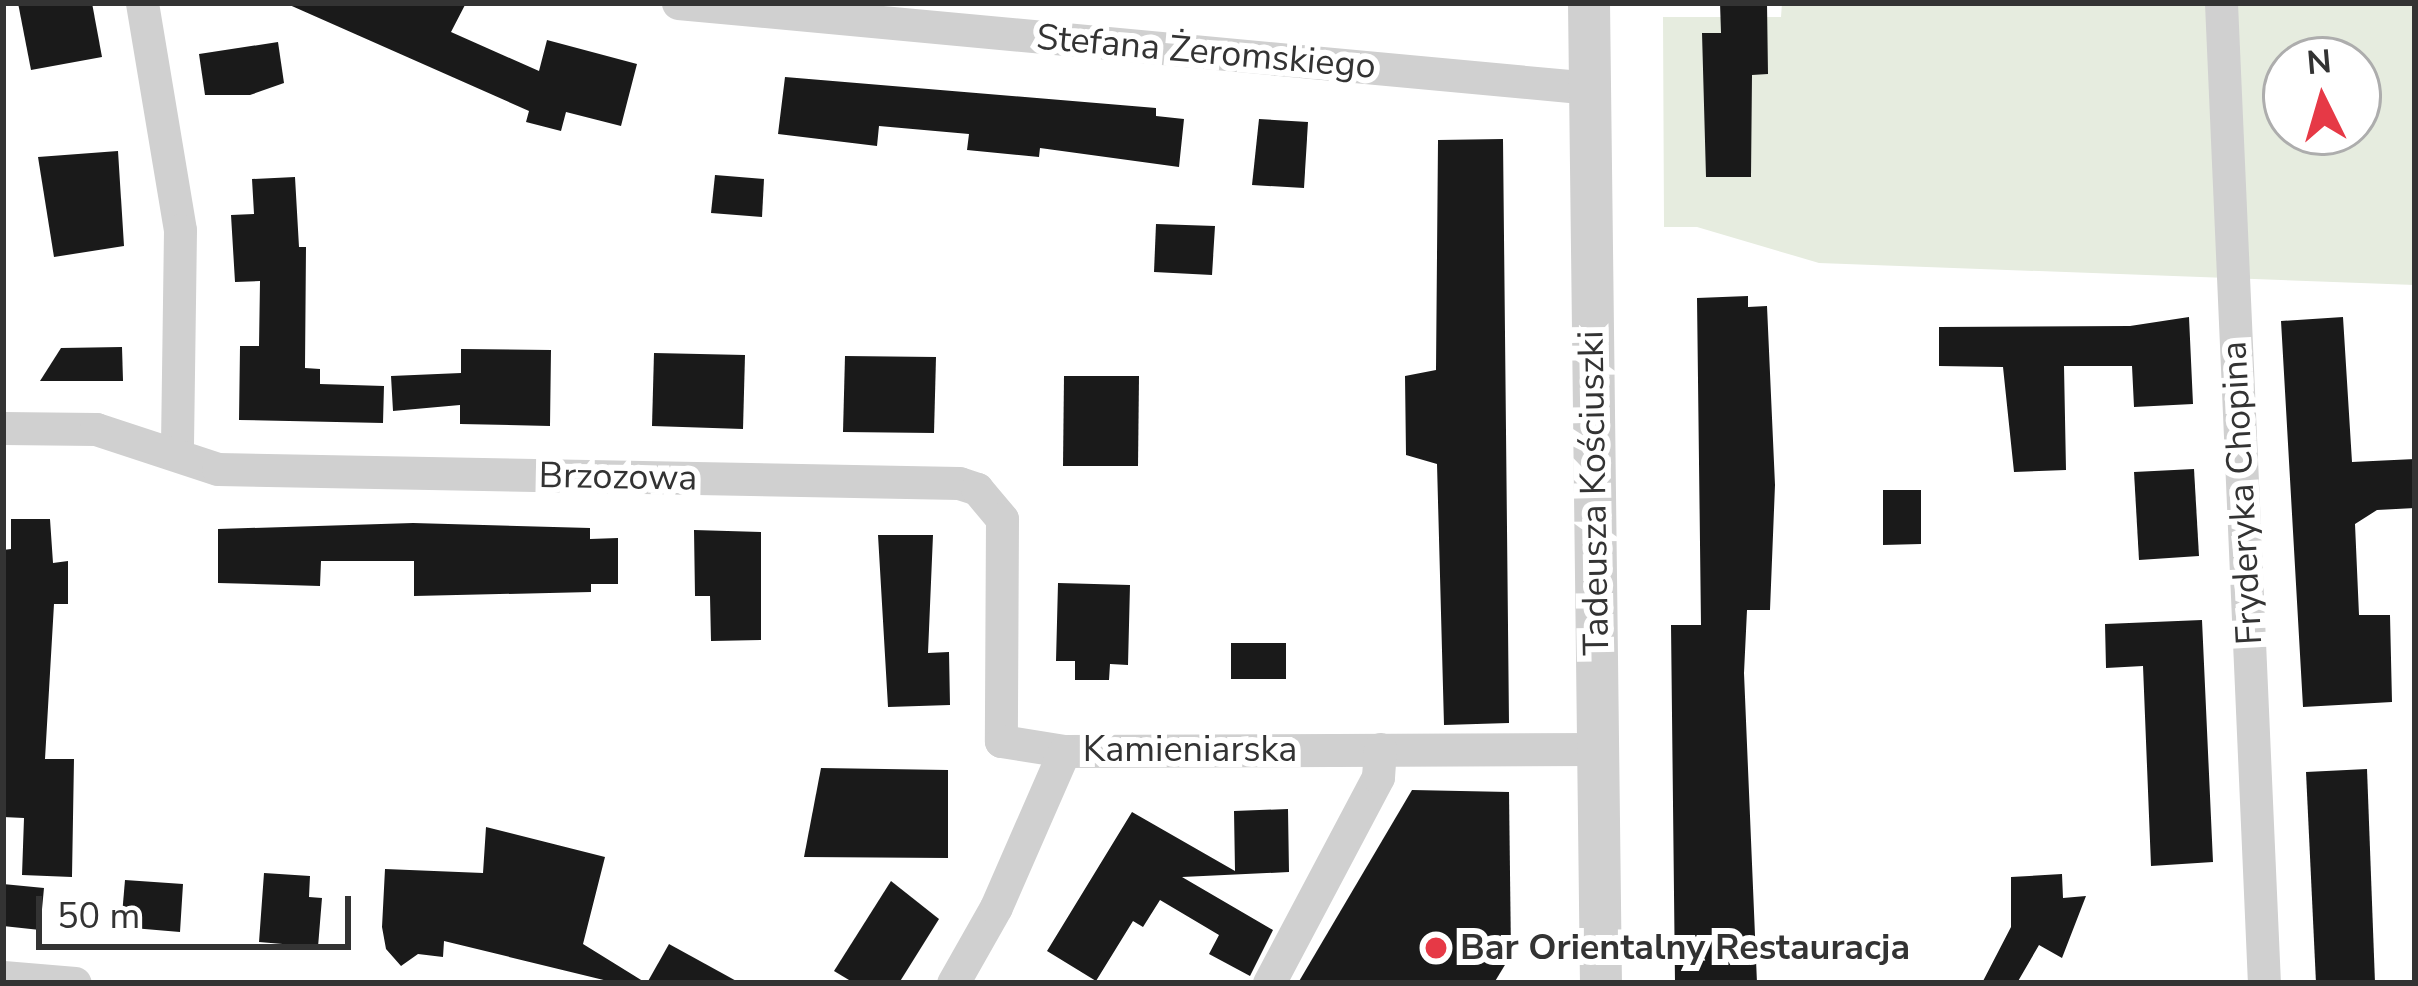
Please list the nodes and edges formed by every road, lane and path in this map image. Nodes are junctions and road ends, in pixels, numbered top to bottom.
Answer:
1 (142, 3) edge
2 (678, 3) edge
3 (1589, 3) edge
4 (2222, 3) edge
5 (1591, 88) junction
6 (3, 428) edge
7 (177, 454) junction
8 (1001, 741) joint
9 (1380, 749) junction
10 (1598, 749) junction
11 (1064, 751) junction
12 (3, 977) edge
13 (75, 983) edge
14 (953, 983) edge
15 (1269, 983) edge
16 (1601, 983) edge
17 (2264, 983) edge

1 - 7 street
2 - 5 street, Stefana Żeromskiego
3 - 5 street, Tadeusza Kościuszki
4 - 17 street, Fryderyka Chopina
5 - 10 street, Tadeusza Kościuszki
6 - 7 street, Brzozowa
7 - 8 street, Brzozowa
8 - 11 street, Kamieniarska
9 - 10 street, Kamieniarska
9 - 11 street, Kamieniarska
9 - 15 street
10 - 16 street, Tadeusza Kościuszki
11 - 14 street
12 - 13 street

